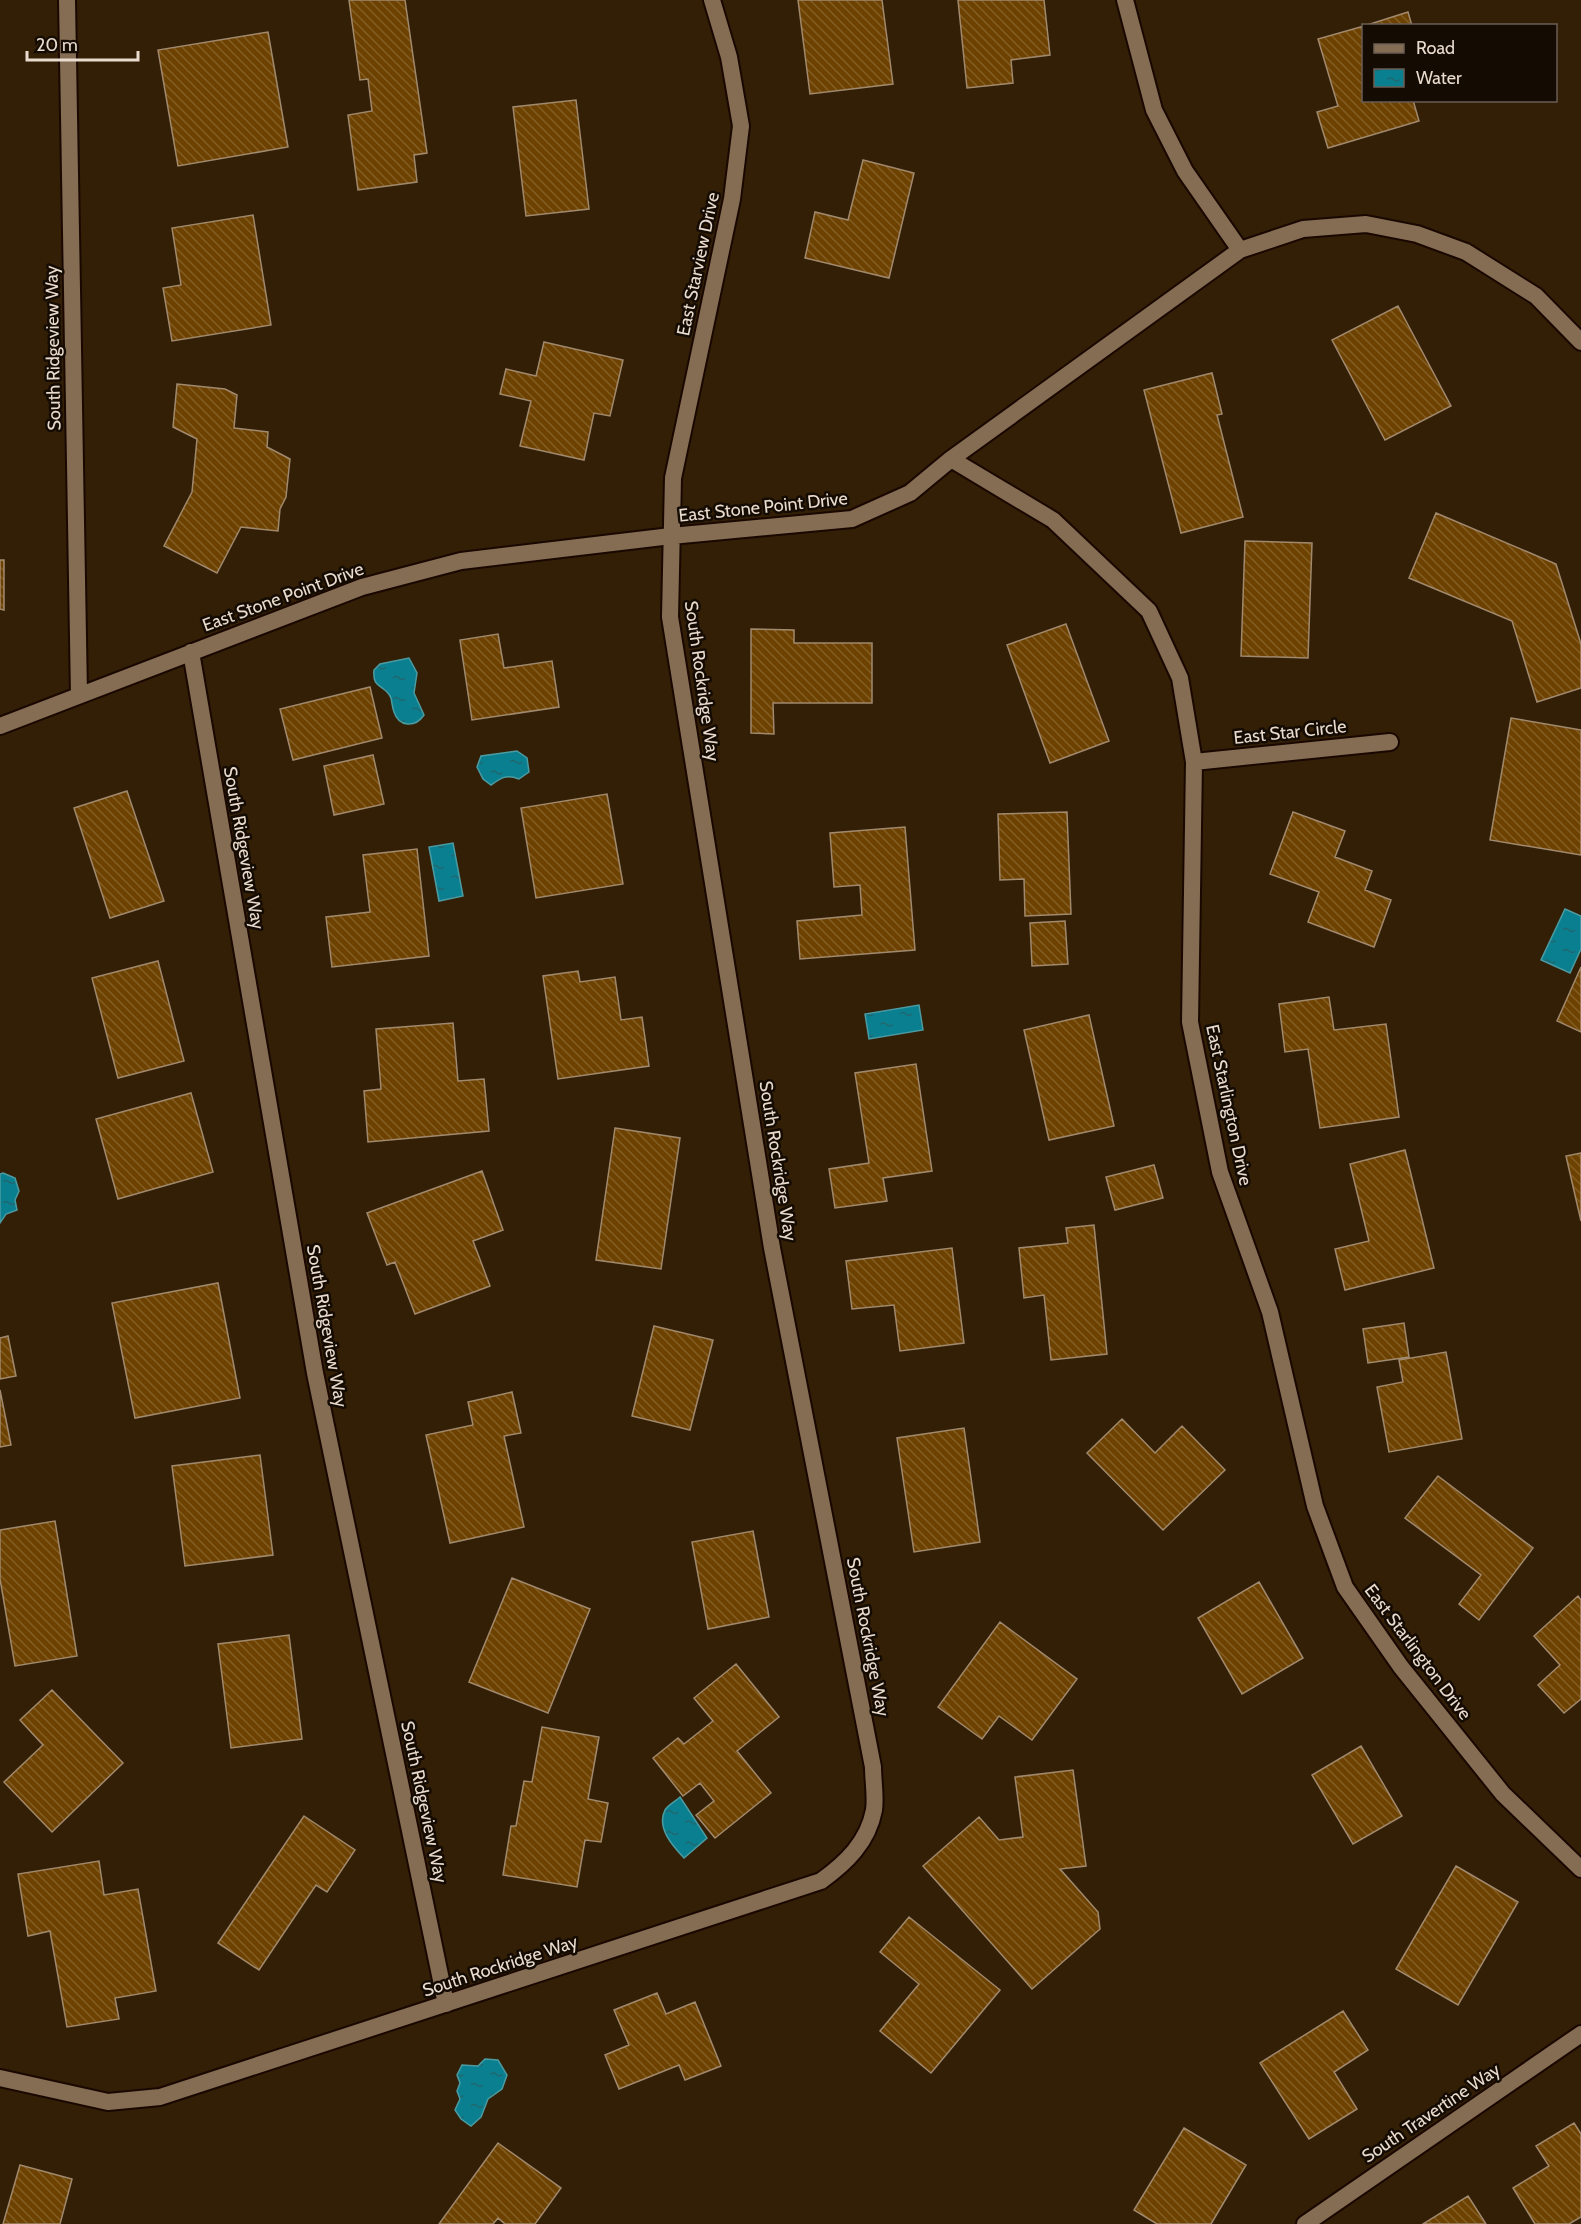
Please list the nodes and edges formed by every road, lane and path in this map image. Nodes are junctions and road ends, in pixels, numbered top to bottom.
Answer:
1 (67, 0) edge
2 (712, 0) edge
3 (1125, 0) edge
4 (1240, 250) junction
5 (1581, 342) edge
6 (951, 459) junction
7 (671, 536) junction
8 (190, 652) junction
9 (79, 694) junction
10 (0, 726) edge
11 (1390, 741) dead end
12 (1194, 762) junction
13 (1581, 1869) edge
14 (446, 2004) junction
15 (1581, 2034) edge
16 (0, 2078) edge
17 (1305, 2224) edge

1 - 9 street, South Ridgeview Way
2 - 7 street, East Starview Drive
3 - 4 street
4 - 5 street, East Stone Point Drive
4 - 6 street, East Stone Point Drive
6 - 7 street, East Stone Point Drive
6 - 12 street, East Starlington Drive
7 - 8 street, East Stone Point Drive
7 - 14 street, South Rockridge Way
8 - 9 street, East Stone Point Drive
8 - 14 street, South Ridgeview Way
9 - 10 street, East Stone Point Drive
11 - 12 street, East Star Circle
12 - 13 street, East Starlington Drive
14 - 16 street, South Rockridge Way
15 - 17 street, South Travertine Way

